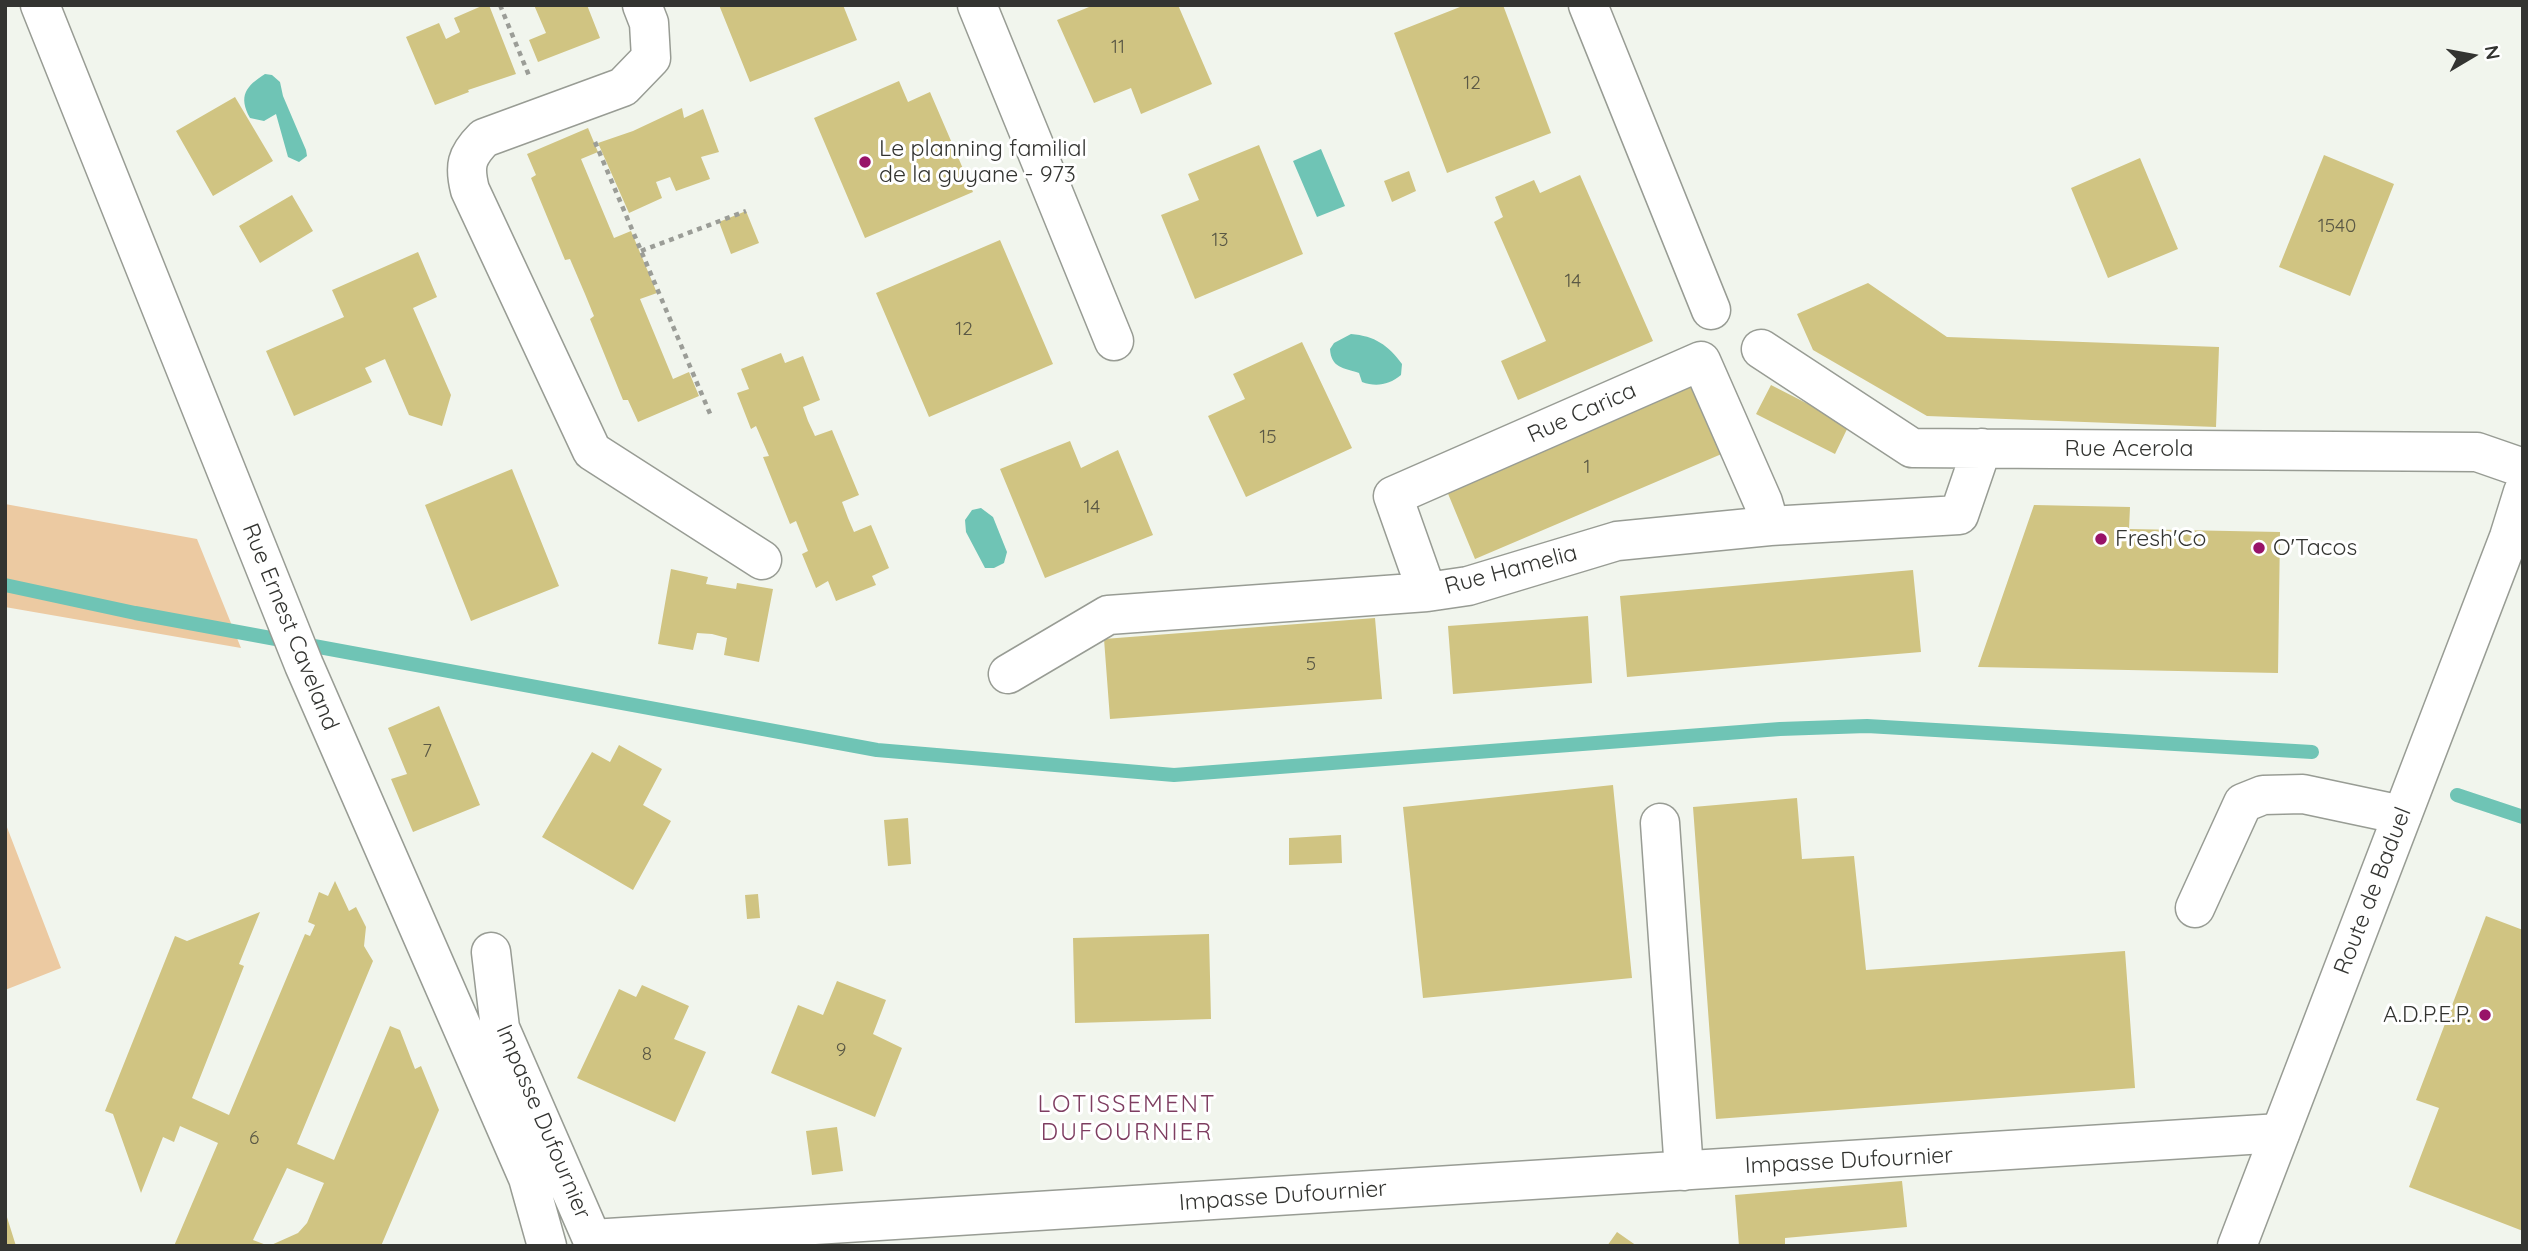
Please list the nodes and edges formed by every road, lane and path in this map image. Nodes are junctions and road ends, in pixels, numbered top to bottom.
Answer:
1 (40, 5) edge
2 (500, 5) edge
3 (642, 5) edge
4 (977, 5) edge
5 (1588, 5) edge
6 (562, 109) junction
7 (746, 211) dead end
8 (641, 251) junction
9 (1711, 310) dead end
10 (1114, 341) dead end
11 (1761, 349) dead end
12 (711, 416) dead end
13 (1982, 448) junction
14 (2523, 468) edge
15 (2523, 492) edge
16 (2516, 525) edge
17 (1770, 526) junction
18 (762, 560) dead end
19 (1427, 592) junction
20 (1008, 674) dead end
21 (2402, 816) junction
22 (1660, 823) dead end
23 (2195, 908) dead end
24 (491, 952) dead end
25 (2280, 1133) junction
26 (1684, 1171) junction
27 (547, 1246) edge
28 (2236, 1246) edge

1 - 27 street, Rue Ernest Caveland
2 - 6 path
3 - 6 street
4 - 10 street
5 - 9 street
6 - 8 path
6 - 18 street
7 - 8 path
8 - 12 path
11 - 13 street, Rue Acerola
13 - 14 street, Rue Acerola
13 - 17 street, Rue Hamelia
15 - 16 street, Route de Baduel
16 - 21 street, Route de Baduel
17 - 19 street, Rue Hamelia
17 - 19 street, Rue Carica
19 - 20 street, Rue Hamelia
21 - 23 street
21 - 25 street, Route de Baduel
22 - 26 street
24 - 26 street, Impasse Dufournier
25 - 26 street, Impasse Dufournier
25 - 28 street, Route de Baduel

